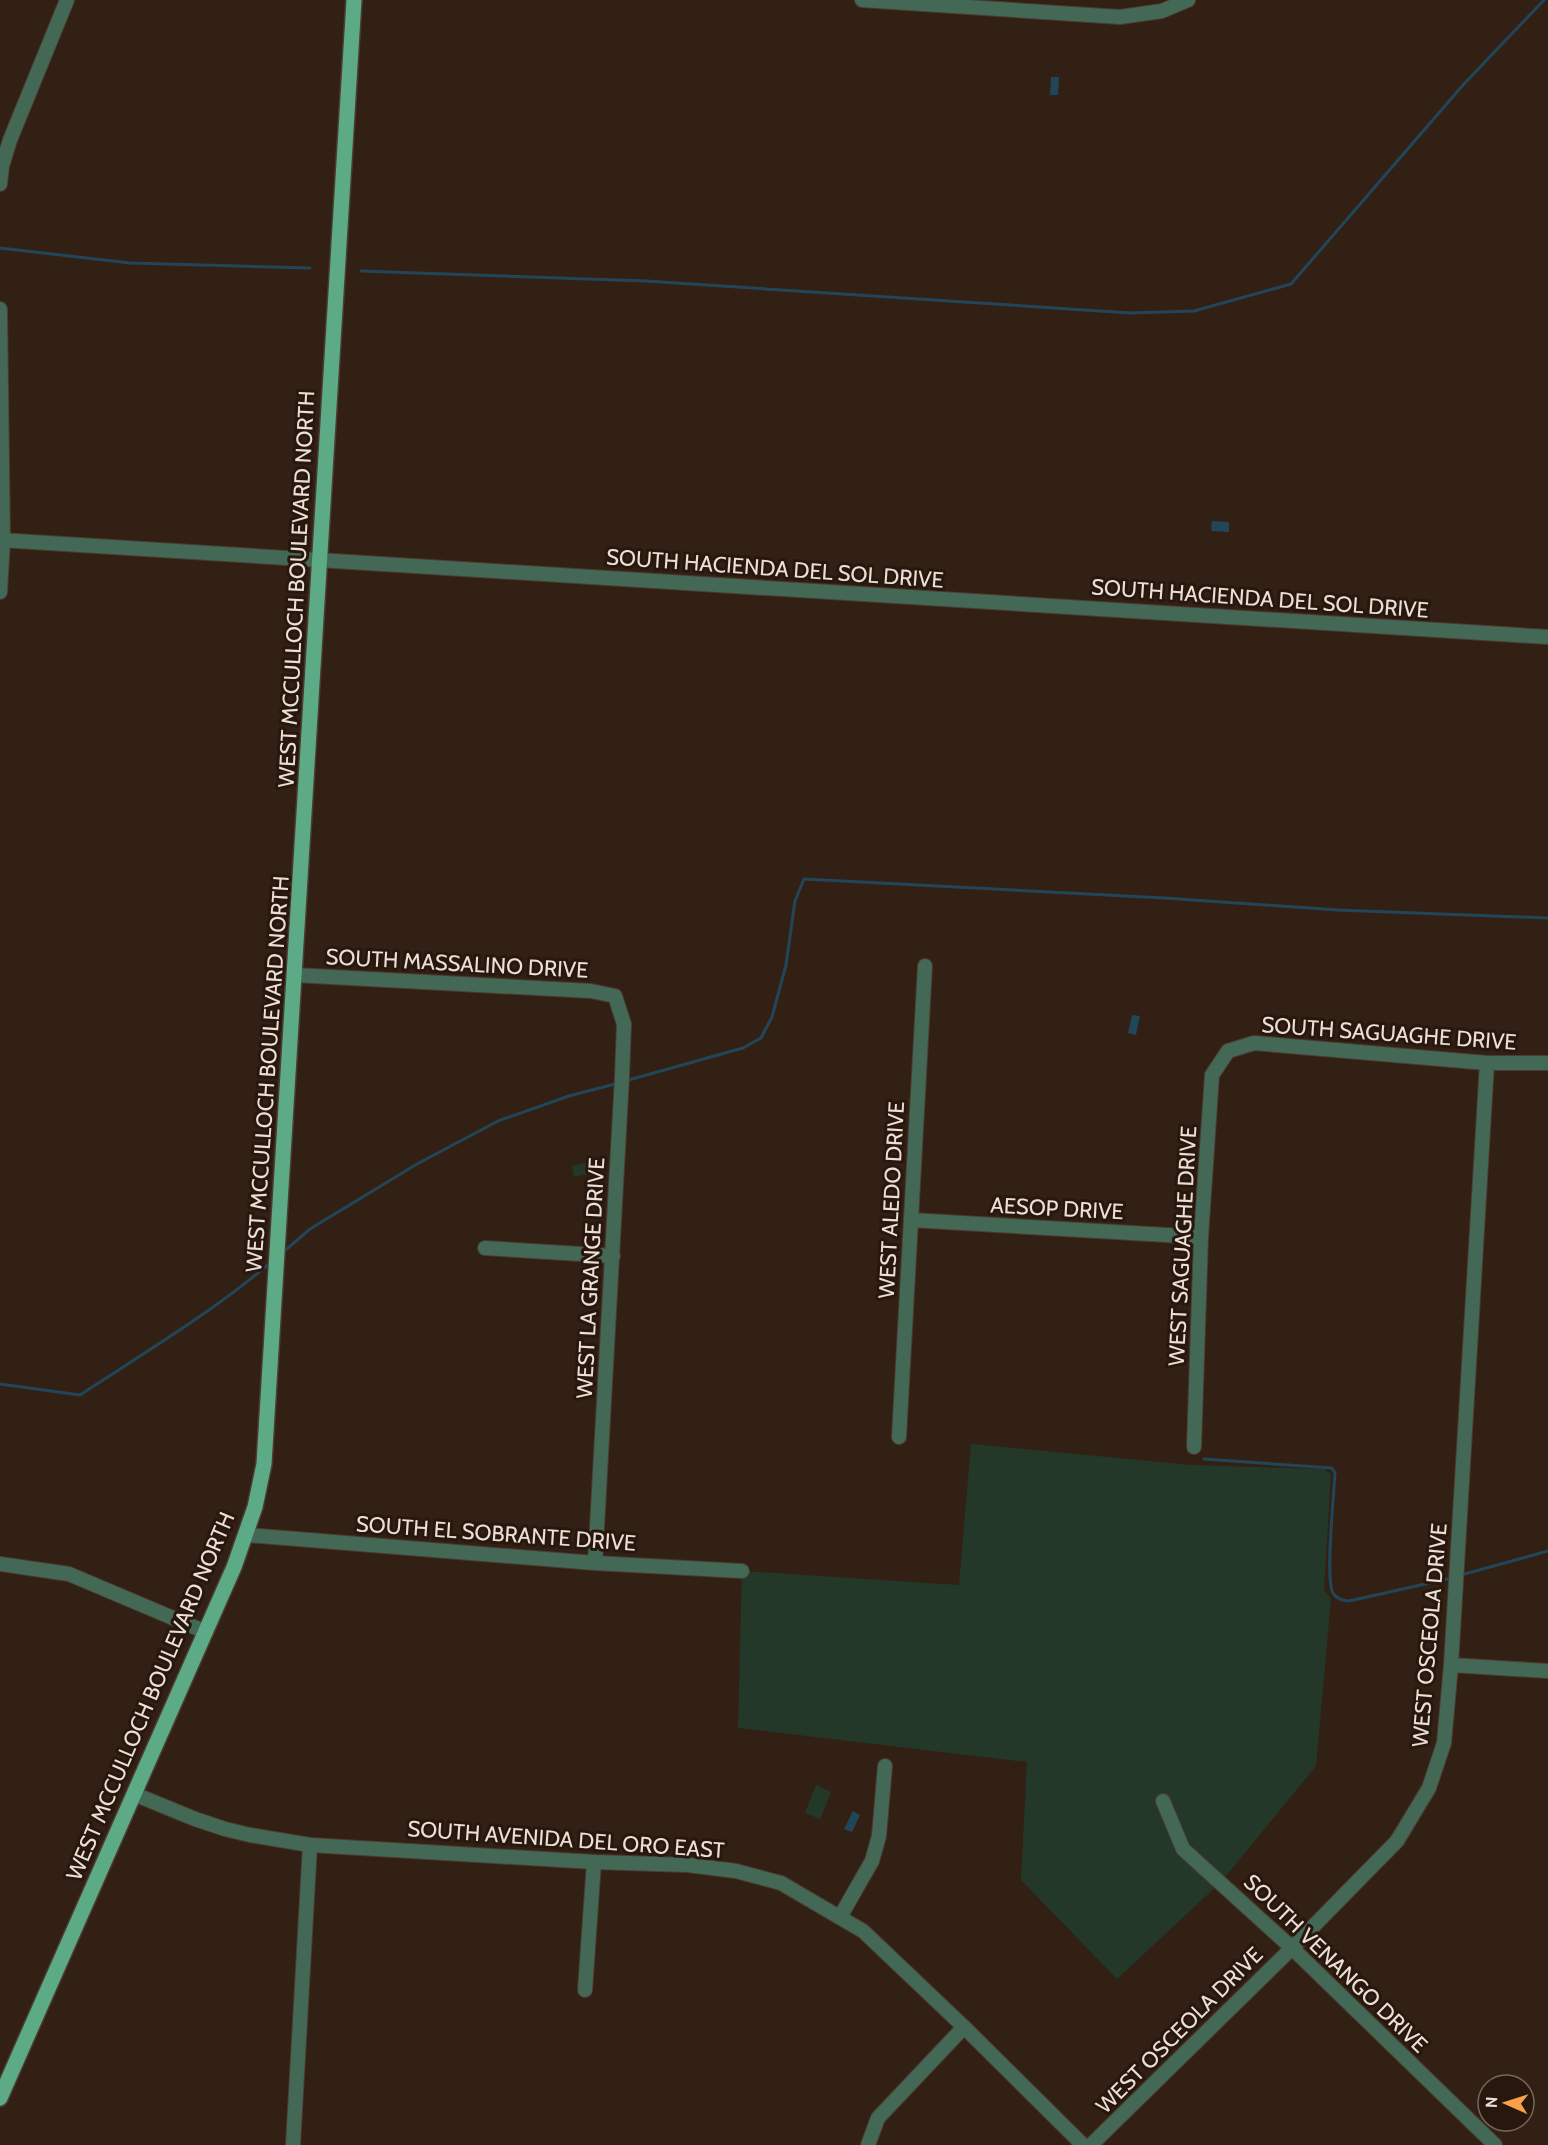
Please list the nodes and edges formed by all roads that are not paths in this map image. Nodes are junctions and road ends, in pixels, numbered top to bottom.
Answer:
1 (67, 0) edge
2 (354, 0) edge
3 (862, 0) edge
4 (869, 0) edge
5 (1188, 0) edge
6 (0, 184) edge
7 (0, 309) edge
8 (2, 540) edge
9 (320, 560) junction
10 (0, 592) edge
11 (1548, 637) edge
12 (925, 966) dead end
13 (295, 975) junction
14 (615, 996) joint
15 (1228, 1051) joint
16 (1486, 1063) junction
17 (1548, 1064) edge
18 (911, 1220) junction
19 (1201, 1237) junction
20 (485, 1248) dead end
21 (613, 1256) junction
22 (899, 1437) dead end
23 (1194, 1447) dead end
24 (247, 1535) junction
25 (595, 1563) junction
26 (0, 1564) edge
27 (742, 1571) dead end
28 (206, 1632) junction
29 (1451, 1665) junction
30 (1548, 1671) edge
31 (885, 1766) dead end
32 (134, 1794) junction
33 (1163, 1801) dead end
34 (310, 1845) junction
35 (594, 1862) junction
36 (840, 1917) junction
37 (1292, 1948) junction
38 (585, 1990) dead end
39 (964, 2027) junction
40 (0, 2098) edge
41 (294, 2145) edge
42 (868, 2145) edge
43 (1083, 2145) edge
44 (1091, 2145) edge
45 (1495, 2145) edge

1 - 6 street
2 - 9 main road, WEST MCCULLOCH BOULEVARD NORTH
3 - 4 street
4 - 5 street
7 - 8 street
8 - 9 street, SOUTH HACIENDA DEL SOL DRIVE
8 - 10 street
9 - 11 street, SOUTH HACIENDA DEL SOL DRIVE
9 - 13 main road, WEST MCCULLOCH BOULEVARD NORTH
12 - 18 street, WEST ALEDO DRIVE
13 - 14 street, SOUTH MASSALINO DRIVE
13 - 24 main road, WEST MCCULLOCH BOULEVARD NORTH
14 - 21 street, WEST LA GRANGE DRIVE
15 - 16 street, SOUTH SAGUAGHE DRIVE
15 - 19 street, WEST SAGUAGHE DRIVE
16 - 17 street, SOUTH SAGUAGHE DRIVE
16 - 29 street, WEST OSCEOLA DRIVE
18 - 19 street, AESOP DRIVE
18 - 22 street, WEST ALEDO DRIVE
19 - 23 street, WEST SAGUAGHE DRIVE
20 - 21 street
21 - 25 street, WEST LA GRANGE DRIVE
24 - 25 street, SOUTH EL SOBRANTE DRIVE
24 - 28 main road, WEST MCCULLOCH BOULEVARD NORTH
25 - 27 street, SOUTH EL SOBRANTE DRIVE
26 - 28 street
28 - 32 main road, WEST MCCULLOCH BOULEVARD NORTH
29 - 30 street
29 - 37 street, WEST OSCEOLA DRIVE
31 - 36 street
32 - 34 street, SOUTH AVENIDA DEL ORO EAST
32 - 40 main road, WEST MCCULLOCH BOULEVARD NORTH
33 - 37 street, SOUTH VENANGO DRIVE
34 - 35 street, SOUTH AVENIDA DEL ORO EAST
34 - 41 street
35 - 36 street, SOUTH AVENIDA DEL ORO EAST
35 - 38 street
36 - 39 street, SOUTH AVENIDA DEL ORO EAST
37 - 44 street, WEST OSCEOLA DRIVE
37 - 45 street, SOUTH VENANGO DRIVE
39 - 42 street
39 - 43 street, SOUTH AVENIDA DEL ORO EAST

